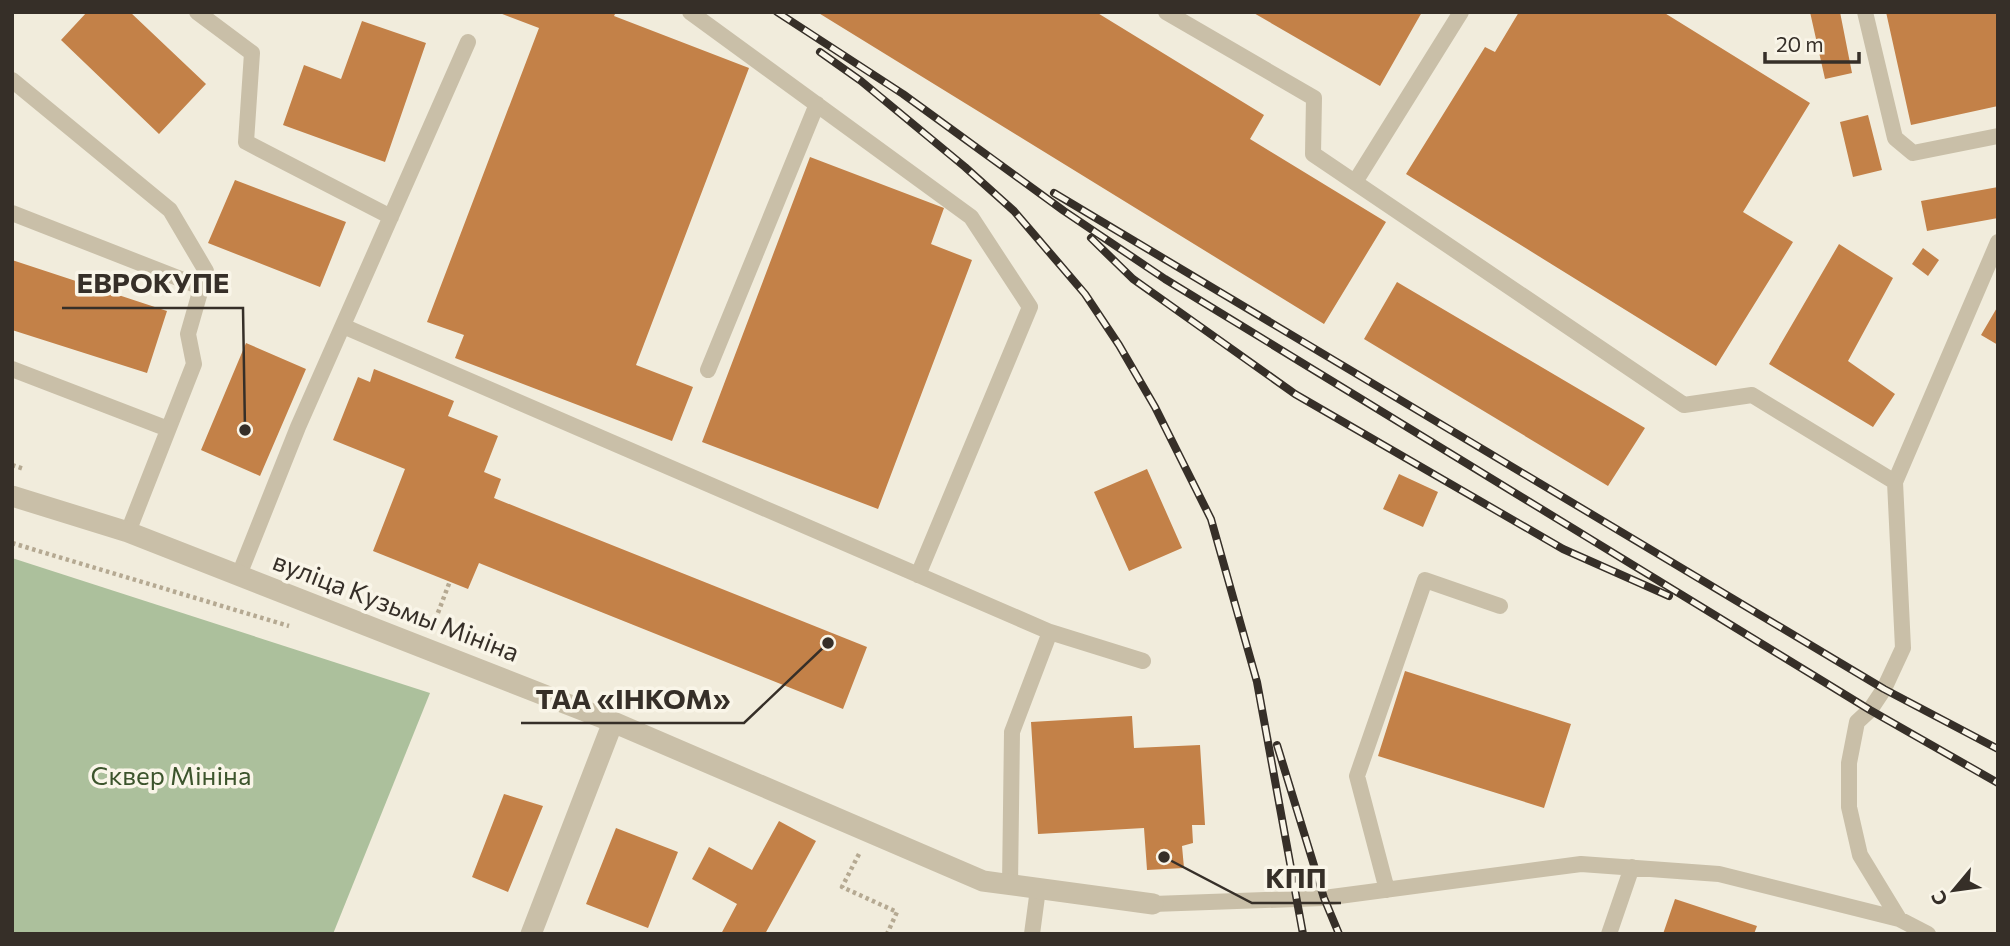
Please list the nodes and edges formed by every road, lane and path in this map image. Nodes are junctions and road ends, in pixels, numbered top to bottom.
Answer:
1 (197, 12) edge
2 (690, 12) edge
3 (1166, 12) edge
4 (1461, 12) edge
5 (1866, 12) edge
6 (218, 19) edge
7 (468, 42) dead end
8 (12, 80) edge
9 (817, 104) junction
10 (1998, 135) edge
11 (1355, 182) junction
12 (12, 213) edge
13 (391, 217) junction
14 (1998, 242) edge
15 (201, 287) junction
16 (343, 326) junction
17 (12, 369) edge
18 (708, 370) dead end
19 (168, 429) junction
20 (1895, 482) junction
21 (12, 496) edge
22 (128, 532) junction
23 (239, 575) junction
24 (918, 575) junction
25 (450, 581) dead end
26 (1500, 606) dead end
27 (433, 627) dead end
28 (1050, 632) junction
29 (1143, 661) dead end
30 (613, 722) junction
31 (861, 850) dead end
32 (1632, 867) junction
33 (1010, 885) junction
34 (1038, 889) junction
35 (1388, 890) junction
36 (1153, 904) joint
37 (1899, 919) junction
38 (531, 934) edge
39 (887, 934) edge
40 (1032, 934) edge
41 (1609, 934) edge
42 (1890, 934) edge
43 (1928, 934) edge

1 - 6 lane
2 - 9 lane
3 - 11 lane
4 - 11 lane
5 - 10 lane
6 - 13 lane
7 - 13 lane
8 - 15 lane
9 - 18 lane
9 - 24 lane
11 - 20 lane
12 - 15 lane
13 - 16 lane
14 - 20 lane
15 - 19 lane
16 - 23 lane
16 - 24 lane
17 - 19 lane
19 - 22 lane
20 - 37 lane
21 - 22 street, вуліца Кузьмы Мініна
22 - 23 street, вуліца Кузьмы Мініна
23 - 30 street, вуліца Кузьмы Мініна
24 - 28 lane
25 - 27 path
26 - 35 lane
28 - 29 lane
28 - 33 lane
30 - 33 street, вуліца Кузьмы Мініна
30 - 38 street
31 - 39 path
32 - 35 lane
32 - 37 lane
32 - 41 lane
33 - 34 street, вуліца Кузьмы Мініна
34 - 36 street, вуліца Кузьмы Мініна
34 - 40 lane
35 - 36 lane
37 - 42 lane
37 - 43 lane

